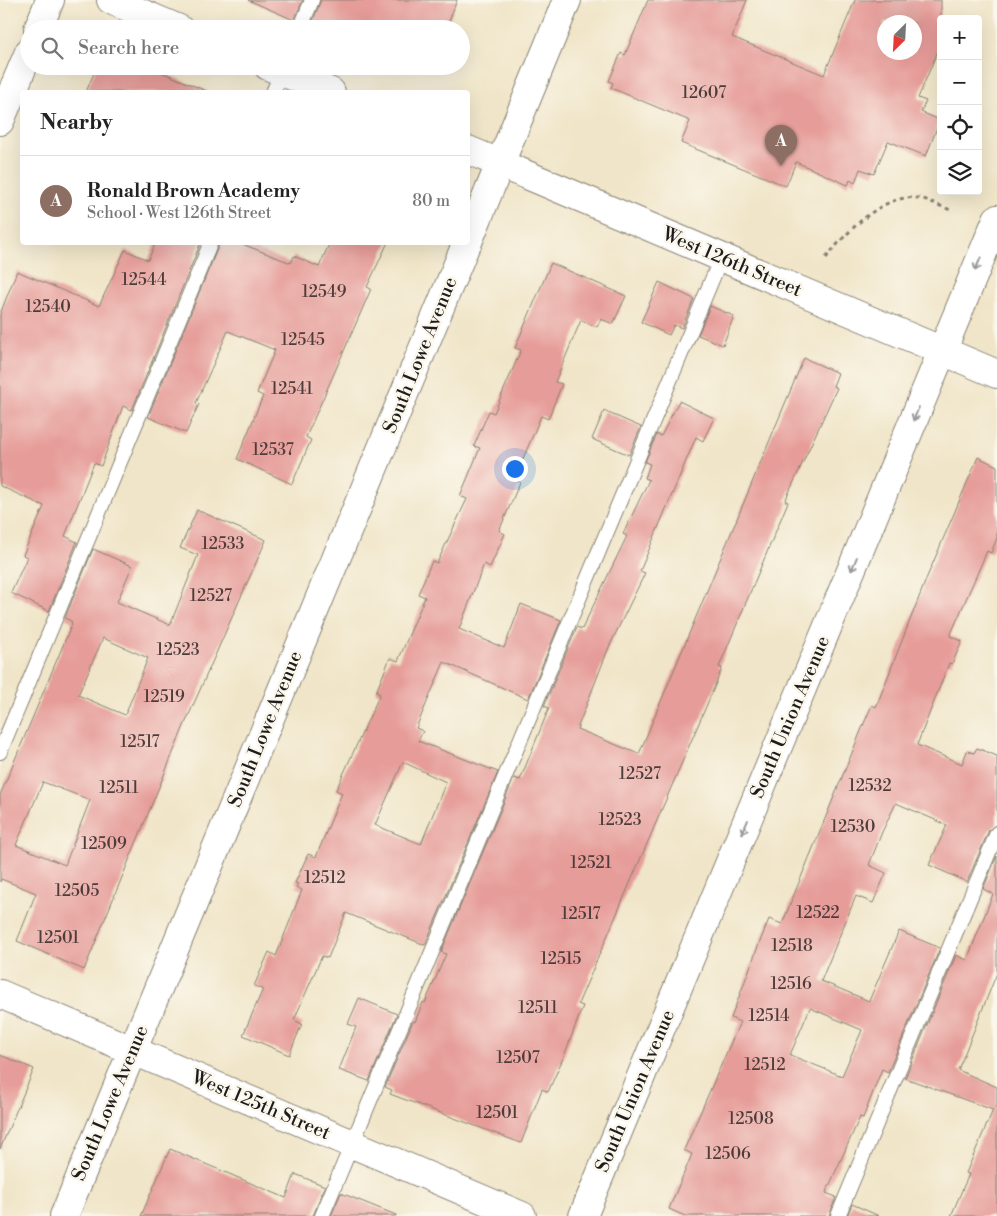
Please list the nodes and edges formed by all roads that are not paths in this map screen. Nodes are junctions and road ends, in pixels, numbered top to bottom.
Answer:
1 (50, 0) edge
2 (111, 0) edge
3 (312, 0) edge
4 (567, 0) edge
5 (42, 20) edge
6 (158, 20) edge
7 (304, 20) edge
8 (20, 73) edge
9 (280, 75) edge
10 (325, 90) edge
11 (0, 121) edge
12 (470, 151) edge
13 (500, 164) junction
14 (997, 219) edge
15 (470, 235) edge
16 (210, 245) edge
17 (466, 245) edge
18 (721, 258) junction
19 (942, 351) junction
20 (997, 374) edge
21 (0, 752) edge
22 (997, 833) edge
23 (0, 994) edge
24 (132, 1050) junction
25 (352, 1144) junction
26 (64, 1216) edge
27 (322, 1216) edge
28 (522, 1216) edge
29 (583, 1216) edge
30 (838, 1216) edge

1 - 5 street
2 - 6 street
3 - 7 lane
4 - 13 street, South Lowe Avenue
8 - 11 street
9 - 10 street
12 - 13 street, West 126th Street
13 - 15 street, South Lowe Avenue
13 - 18 street, West 126th Street
14 -> 19 street, South Union Avenue
16 - 21 lane
17 - 24 street, South Lowe Avenue
18 - 19 street, West 126th Street
18 - 25 lane
19 - 20 street, West 126th Street
19 -> 29 street, South Union Avenue
22 - 30 lane
23 - 24 street, West 125th Street
24 - 25 street, West 125th Street
24 - 26 street, South Lowe Avenue
25 - 27 lane
25 - 28 street, West 125th Street

